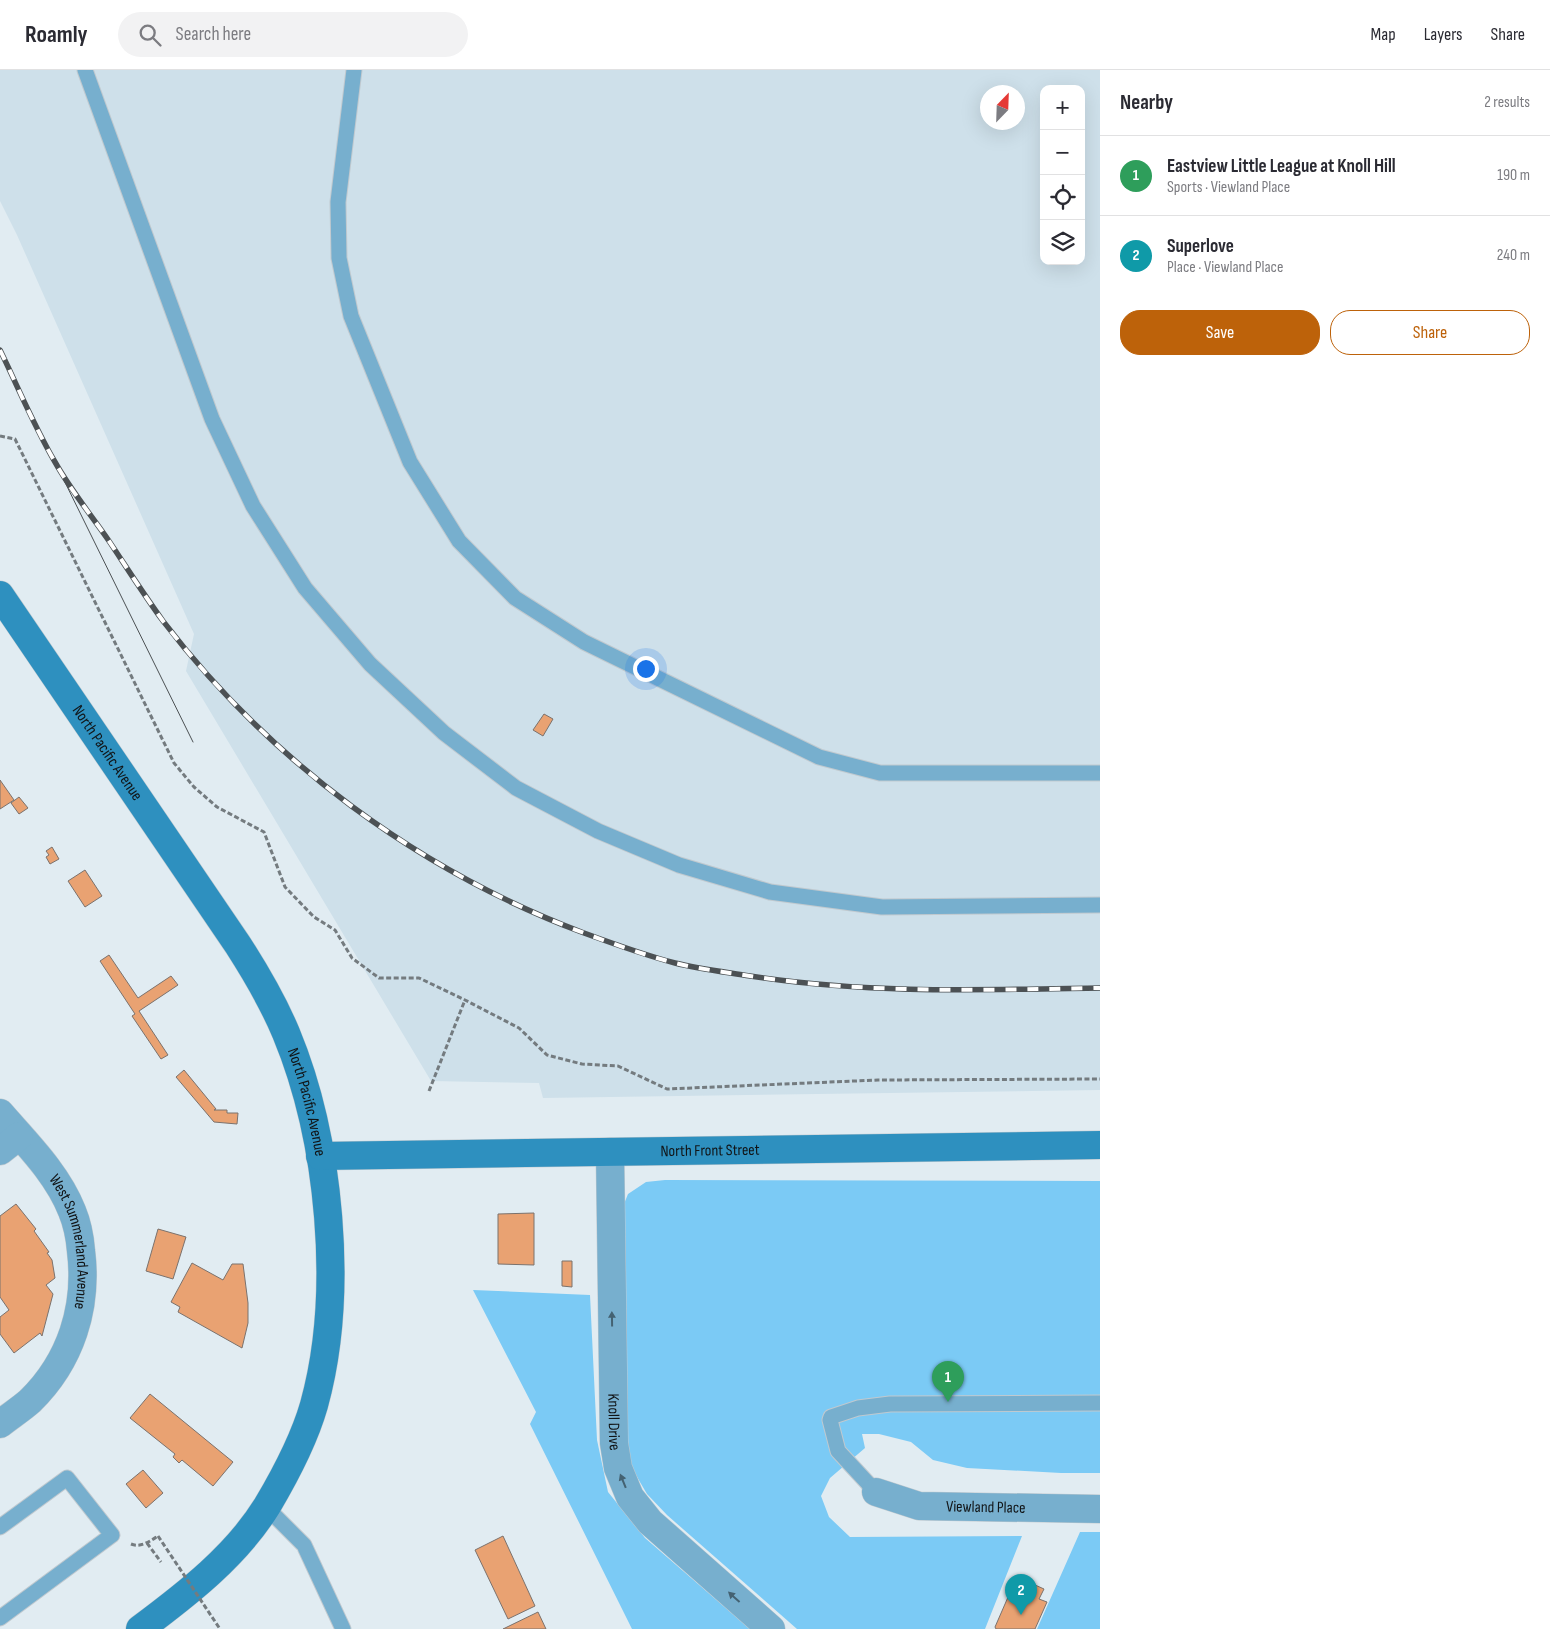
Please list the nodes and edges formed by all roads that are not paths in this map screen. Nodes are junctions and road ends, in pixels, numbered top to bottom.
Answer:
1 (86, 70) edge
2 (354, 70) edge
3 (0, 594) edge
4 (1100, 773) edge
5 (1100, 905) edge
6 (0, 1113) edge
7 (10, 1143) edge
8 (1100, 1145) edge
9 (610, 1152) junction
10 (320, 1156) junction
11 (1100, 1403) edge
12 (0, 1424) edge
13 (876, 1492) joint
14 (266, 1507) junction
15 (1100, 1509) edge
16 (0, 1527) edge
17 (0, 1618) edge
18 (140, 1629) edge
19 (343, 1629) edge
20 (771, 1629) edge

1 - 5 lane
2 - 4 lane
3 - 10 main road, North Pacific Avenue
6 - 7 street, West Summerland Avenue
7 - 12 street, West Summerland Avenue
8 - 9 main road, North Front Street
9 - 10 main road, North Front Street
20 -> 9 street, Knoll Drive
10 - 14 main road, North Pacific Avenue
11 - 13 lane
13 - 15 street, Viewland Place
14 - 18 main road, North Pacific Avenue
14 - 19 lane
16 - 17 lane

